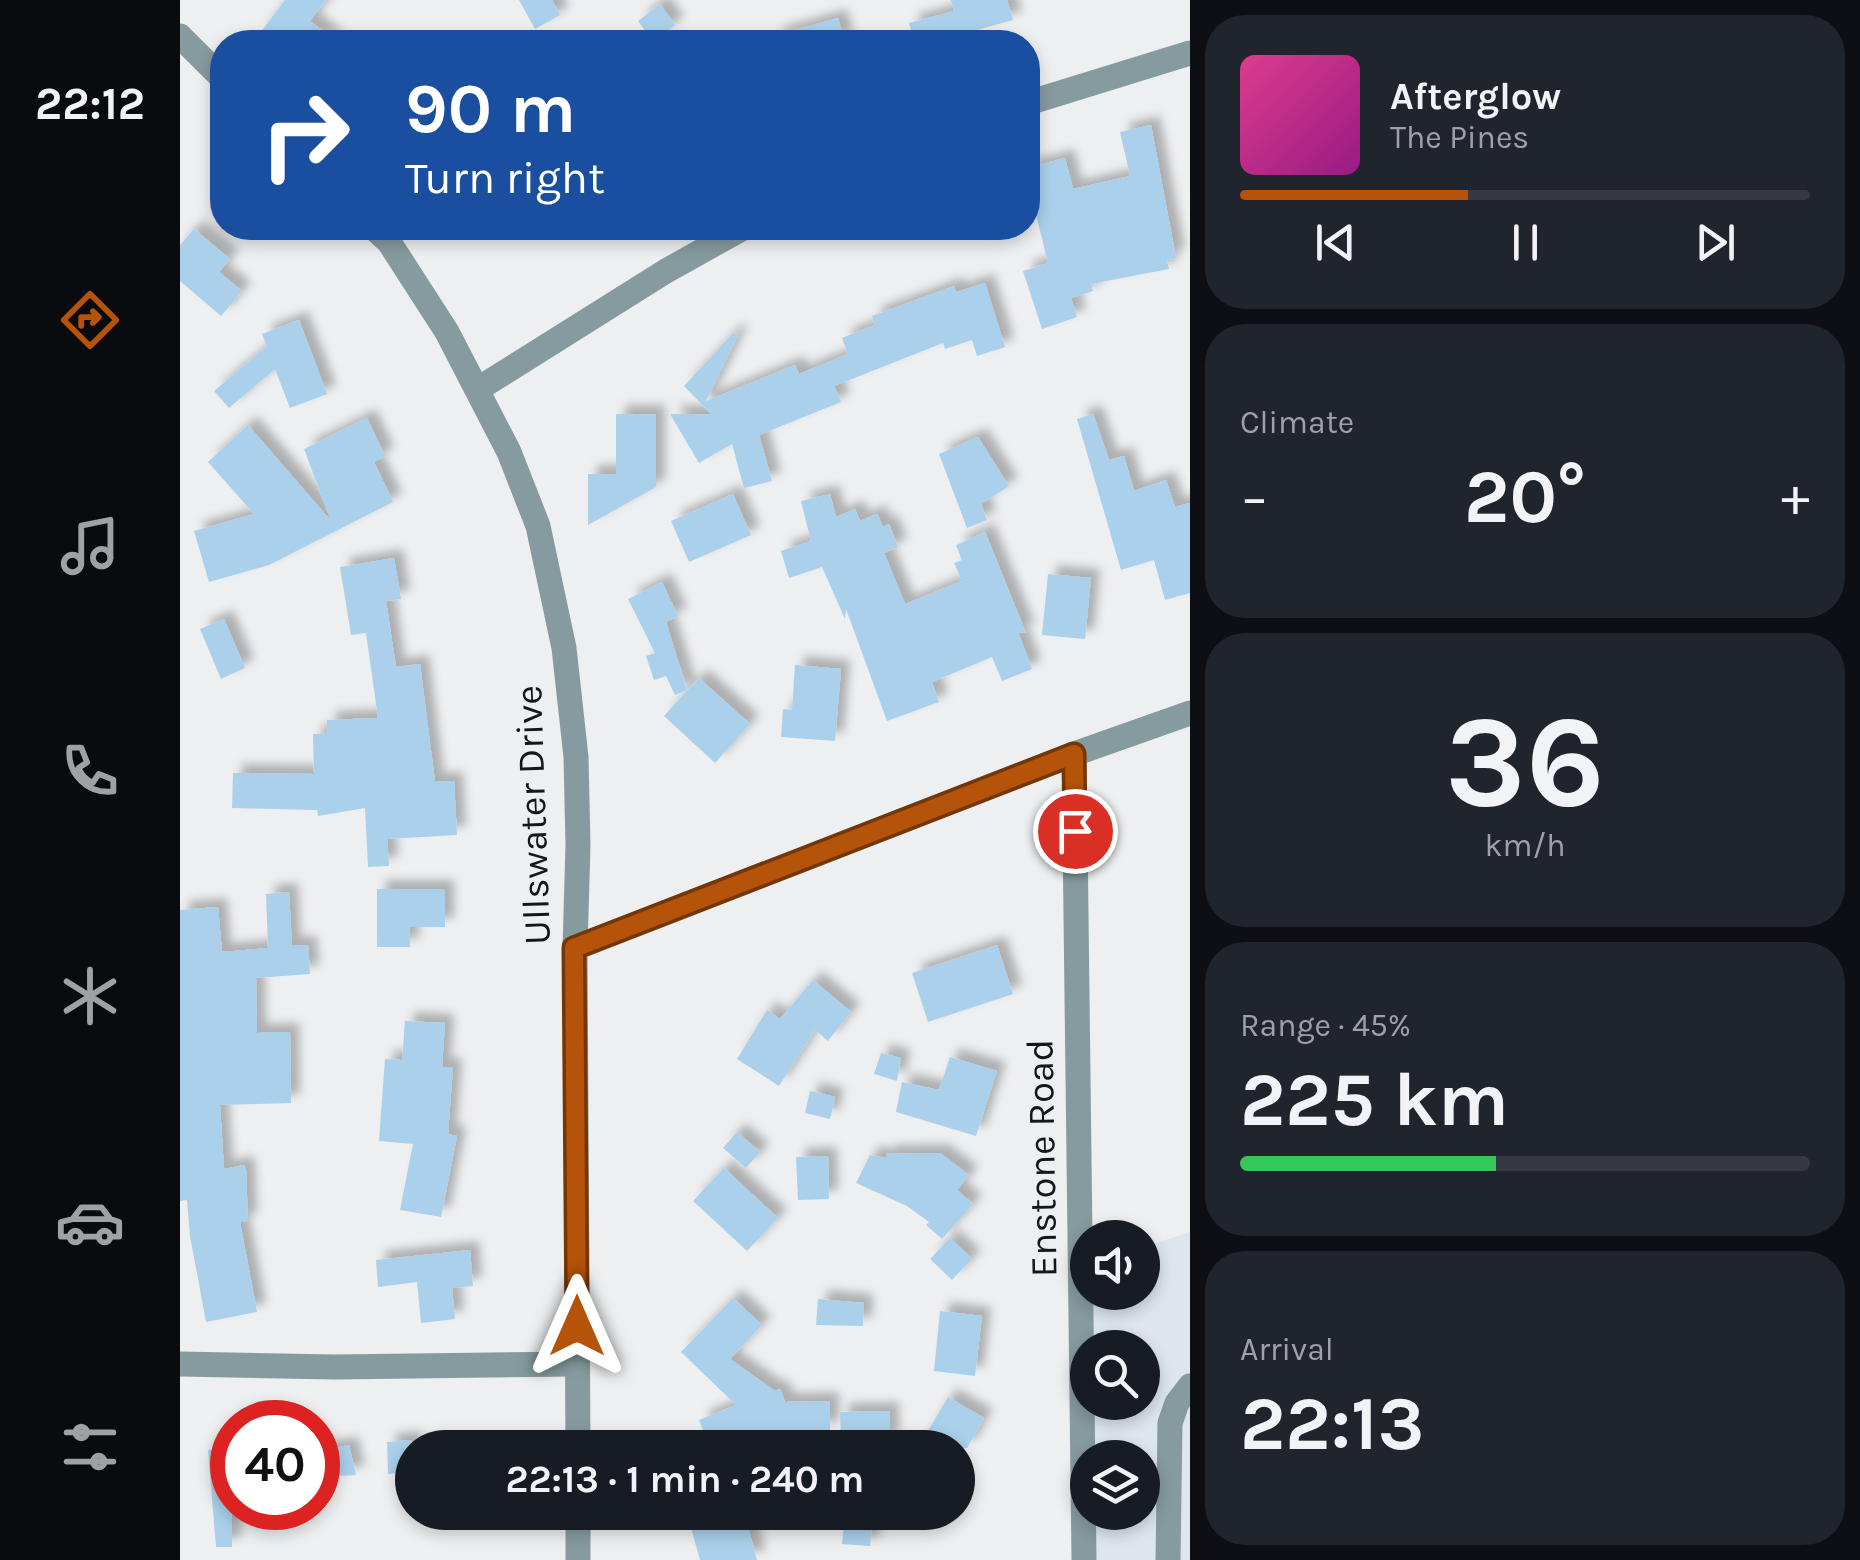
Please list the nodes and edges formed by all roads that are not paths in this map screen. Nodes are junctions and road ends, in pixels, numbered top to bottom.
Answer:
1 (180, 36) edge
2 (1190, 53) edge
3 (210, 66) edge
4 (1040, 99) edge
5 (387, 240) edge
6 (722, 240) edge
7 (478, 388) junction
8 (1190, 714) edge
9 (1074, 754) junction
10 (574, 948) junction
11 (180, 1364) edge
12 (577, 1364) junction
13 (1190, 1386) edge
14 (578, 1430) edge
15 (578, 1530) edge
16 (578, 1560) edge
17 (1084, 1560) edge
18 (1168, 1560) edge

1 - 3 street
2 - 4 street
5 - 7 street, Ullswater Drive
6 - 7 street
7 - 10 street, Ullswater Drive
8 - 9 street
9 - 10 street
9 - 17 street, Enstone Road
10 - 12 street, Ullswater Drive
11 - 12 street
12 - 14 street, Ullswater Drive
13 - 18 street
15 - 16 street

